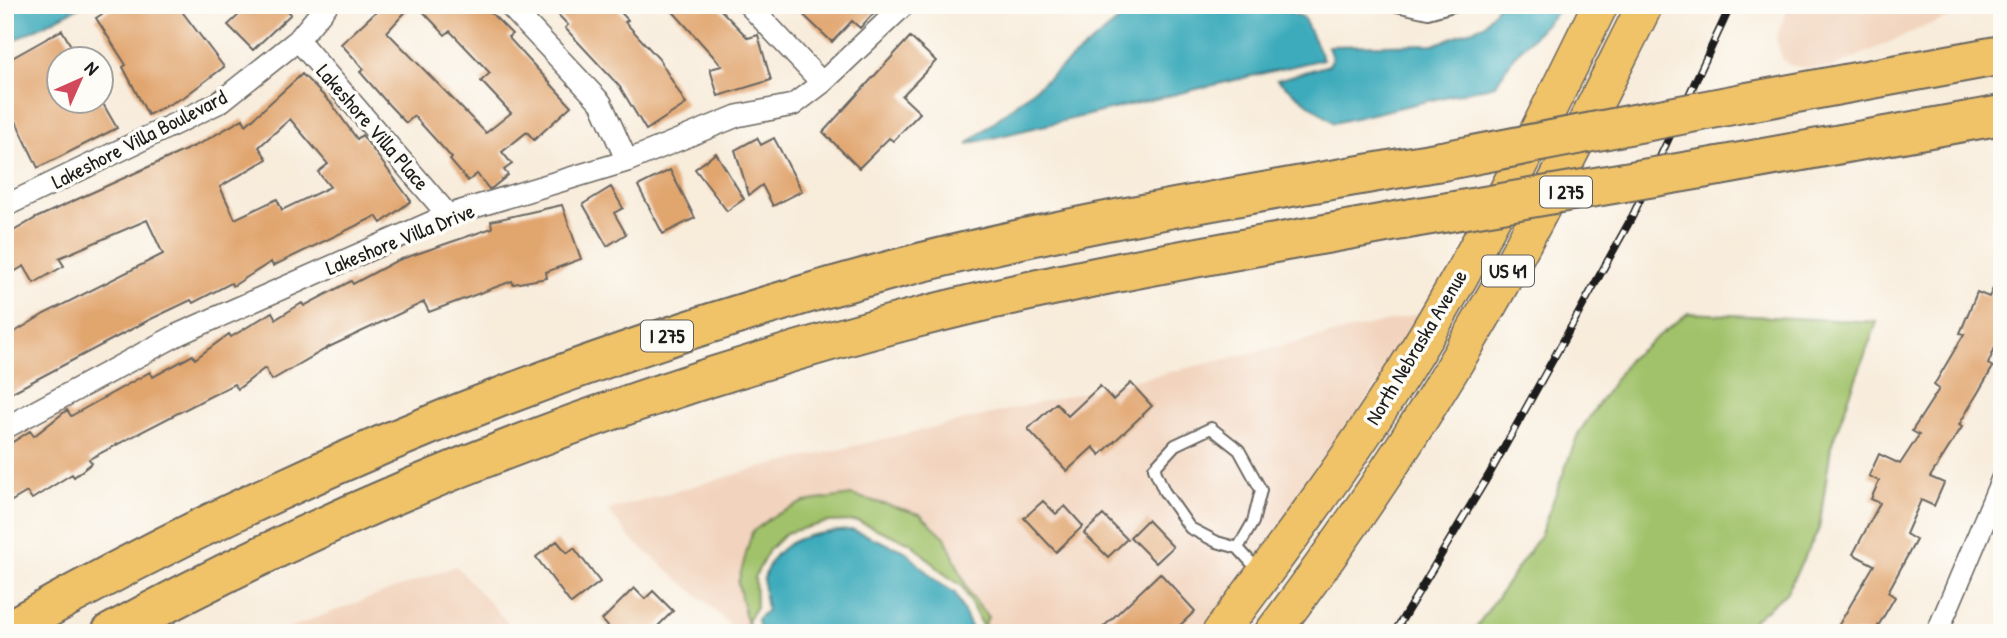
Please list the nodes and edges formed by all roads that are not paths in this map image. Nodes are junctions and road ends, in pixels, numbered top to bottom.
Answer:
1 (327, 5) edge
2 (509, 5) edge
3 (749, 5) edge
4 (904, 5) edge
5 (1392, 5) edge
6 (1457, 5) edge
7 (1600, 5) edge
8 (1645, 5) edge
9 (298, 40) junction
10 (2002, 55) edge
11 (822, 83) junction
12 (2002, 115) edge
13 (627, 161) junction
14 (5, 206) edge
15 (448, 215) junction
16 (5, 428) edge
17 (2002, 479) edge
18 (1238, 548) junction
19 (1263, 575) junction
20 (5, 632) edge
21 (111, 633) edge
22 (1220, 633) edge
23 (1272, 633) edge
24 (1937, 633) edge

1 - 9 street, Lakeshore Villa Boulevard
2 - 13 street
3 - 11 street
4 - 11 street, Lakeshore Villa Drive
5 - 6 lane
7 - 19 main road, North Nebraska Avenue / US 41
8 - 23 main road, North Nebraska Avenue / US 41
9 - 14 street, Lakeshore Villa Boulevard
9 - 15 street, Lakeshore Villa Place
10 - 20 highway, I 275, bridge
11 - 13 street, Lakeshore Villa Drive
12 - 21 highway, I 275, bridge
13 - 15 street, Lakeshore Villa Drive
15 - 16 street, Lakeshore Villa Drive
17 - 24 street
18 - 18 lane
18 - 19 lane
19 - 22 main road, North Nebraska Avenue / US 41

